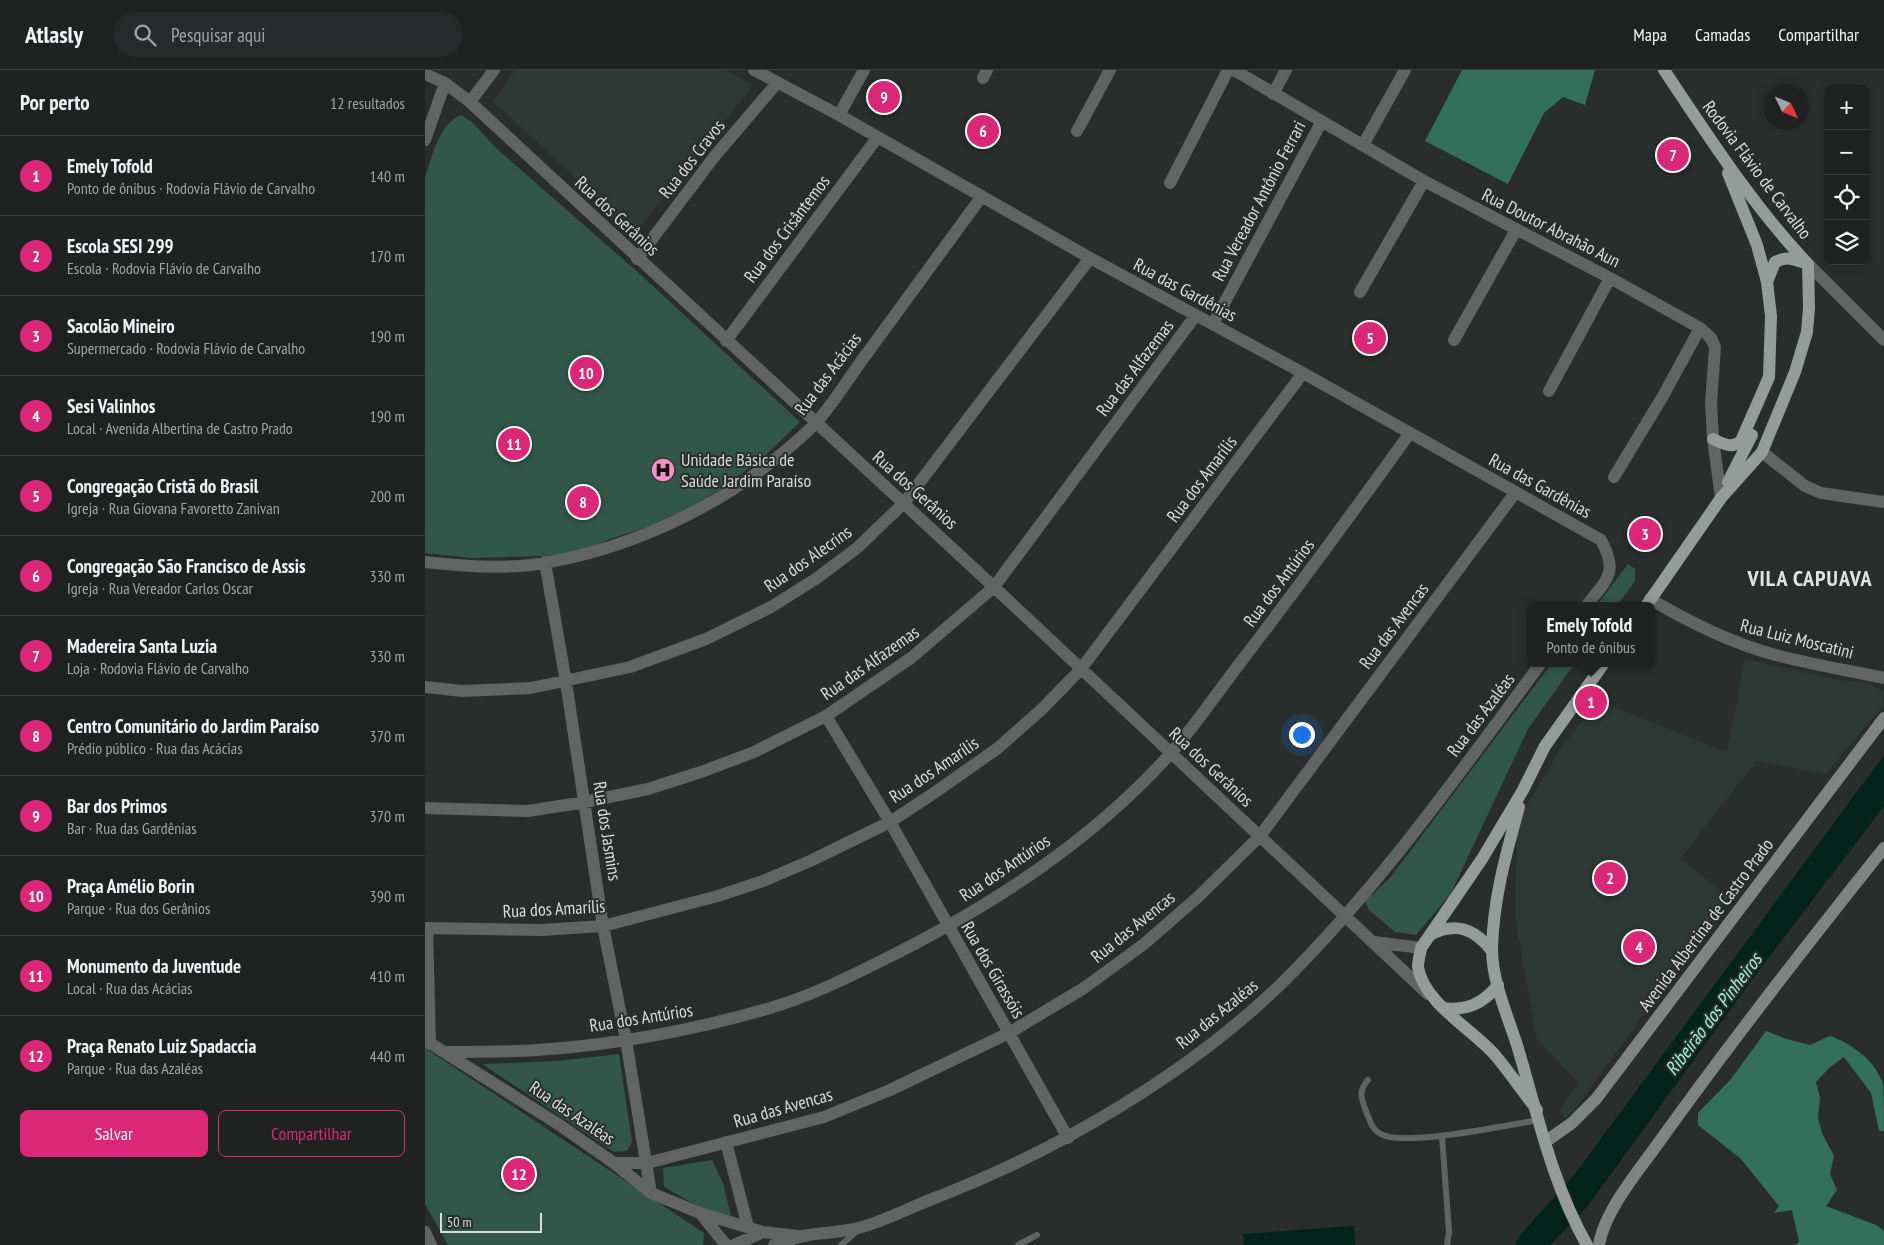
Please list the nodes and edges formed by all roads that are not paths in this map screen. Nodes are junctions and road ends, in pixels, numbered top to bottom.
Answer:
1 (494, 70) edge
2 (753, 70) edge
3 (864, 70) edge
4 (1110, 70) edge
5 (1228, 70) edge
6 (1234, 70) edge
7 (1286, 70) edge
8 (1405, 70) edge
9 (1664, 70) edge
10 (425, 74) edge
11 (445, 83) junction
12 (777, 83) junction
13 (1273, 94) junction
14 (470, 102) junction
15 (839, 116) junction
16 (1322, 121) junction
17 (1077, 131) dead end
18 (877, 138) junction
19 (425, 140) edge
20 (1363, 145) junction
21 (1721, 154) junction
22 (1424, 181) junction
23 (1170, 183) dead end
24 (982, 196) junction
25 (1516, 230) junction
26 (1090, 258) junction
27 (637, 259) junction
28 (1808, 264) junction
29 (1610, 278) junction
30 (1767, 282) junction
31 (1360, 292) dead end
32 (1196, 315) junction
33 (1213, 324) junction
34 (1700, 328) junction
35 (1454, 340) dead end
36 (1884, 340) edge
37 (726, 341) junction
38 (1303, 373) junction
39 (1769, 377) junction
40 (1549, 391) dead end
41 (815, 423) junction
42 (1410, 433) junction
43 (1713, 440) junction
44 (1750, 440) junction
45 (1762, 452) junction
46 (1614, 477) dead end
47 (1515, 493) junction
48 (1721, 498) junction
49 (1884, 502) edge
50 (904, 503) junction
51 (425, 562) edge
52 (545, 562) junction
53 (994, 587) junction
54 (1589, 602) edge
55 (1649, 602) edge
56 (1655, 606) edge
57 (1538, 667) edge
58 (1601, 667) edge
59 (1081, 669) junction
60 (1884, 678) edge
61 (567, 682) junction
62 (425, 687) edge
63 (827, 716) junction
64 (1884, 718) edge
65 (1171, 753) junction
66 (1523, 790) junction
67 (585, 802) junction
68 (425, 808) edge
69 (890, 822) junction
70 (1260, 836) junction
71 (1884, 848) edge
72 (1345, 917) junction
73 (603, 926) junction
74 (947, 926) junction
75 (426, 928) edge
76 (1430, 935) junction
77 (1374, 942) junction
78 (1421, 948) junction
79 (1492, 951) junction
80 (1498, 985) junction
81 (1443, 1008) junction
82 (1009, 1033) junction
83 (626, 1040) junction
84 (428, 1042) edge
85 (446, 1052) junction
86 (1368, 1080) dead end
87 (1538, 1115) junction
88 (1442, 1136) junction
89 (1068, 1138) junction
90 (726, 1142) junction
91 (1545, 1142) junction
92 (614, 1163) junction
93 (647, 1163) junction
94 (651, 1192) junction
95 (700, 1213) junction
96 (748, 1227) junction
97 (861, 1227) junction
98 (425, 1232) edge
99 (763, 1232) junction
100 (1037, 1235) dead end
101 (800, 1237) junction
102 (1582, 1239) edge
103 (781, 1244) edge
104 (431, 1245) edge
105 (726, 1245) edge
106 (734, 1245) edge
107 (841, 1245) edge
108 (1018, 1245) edge
109 (1447, 1245) edge
110 (1599, 1245) edge

1 - 14 street
2 - 12 street, Rua das Gardênias
3 - 15 street
4 - 17 street
5 - 23 street
6 - 13 street, Rua Doutor Abrahão Aun
7 - 13 street
8 - 20 street
9 - 21 main road, Rodovia Flávio de Carvalho
10 - 11 street, Rua dos Gerânios
11 - 14 street, Rua dos Gerânios
11 - 19 street
12 - 15 street, Rua das Gardênias
12 - 27 street, Rua dos Cravos
13 - 16 street, Rua Doutor Abrahão Aun
14 - 27 street, Rua dos Gerânios
15 - 18 street, Rua das Gardênias
16 - 20 street, Rua Doutor Abrahão Aun
16 - 33 street, Rua Vereador Antônio Ferrari
18 - 24 street, Rua das Gardênias
18 - 37 street, Rua dos Crisântemos
20 - 22 street, Rua Doutor Abrahão Aun
21 - 28 main road, Rodovia Flávio de Carvalho
21 - 30 main road
22 - 25 street, Rua Doutor Abrahão Aun
22 - 31 street
24 - 26 street, Rua das Gardênias
24 - 41 street, Rua das Acácias
25 - 29 street, Rua Doutor Abrahão Aun
25 - 35 street
26 - 32 street, Rua das Gardênias
26 - 50 street, Rua dos Alecrins
27 - 37 street, Rua dos Gerânios
28 - 30 main road
28 - 36 street
28 - 45 main road, Rodovia Flávio de Carvalho
29 - 34 street, Rua Doutor Abrahão Aun
29 - 40 street
30 - 39 main road
32 - 33 street, Rua das Gardênias
32 - 53 street, Rua das Alfazemas
33 - 38 street, Rua das Gardênias
34 - 43 street, Rua Doutor Abrahão Aun
34 - 46 street
37 - 41 street, Rua dos Gerânios
38 - 42 street, Rua das Gardênias
38 - 59 street, Rua dos Amarílis
39 - 43 main road
39 - 44 main road
41 - 50 street, Rua dos Gerânios
41 - 52 street, Rua das Acácias
42 - 47 street, Rua das Gardênias
42 - 65 street, Rua dos Antúrios
43 - 48 street, Rua Doutor Abrahão Aun
44 - 45 main road
44 - 48 main road
45 - 48 main road, Rodovia Flávio de Carvalho
45 - 49 street
47 - 54 street, Rua das Gardênias
47 - 70 street, Rua das Avencas
48 - 55 main road, Rodovia Flávio de Carvalho
50 - 53 street, Rua dos Gerânios
50 - 61 street, Rua dos Alecrins
51 - 52 street, Rua das Acácias
52 - 61 street, Rua dos Jasmins
53 - 59 street, Rua dos Gerânios
53 - 63 street, Rua das Alfazemas
56 - 60 street, Rua Luiz Moscatini
57 - 72 street, Rua das Azaléas
58 - 66 main road
59 - 65 street, Rua dos Gerânios
59 - 69 street, Rua dos Amarílis
61 - 62 street, Rua dos Alecrins
61 - 67 street, Rua dos Jasmins
63 - 67 street, Rua das Alfazemas
63 - 69 street, Rua dos Girassóis
64 - 91 main road, Avenida Albertina de Castro Prado
65 - 70 street, Rua dos Gerânios
65 - 74 street, Rua dos Antúrios
66 - 76 main road
66 - 79 main road
67 - 68 street, Rua das Alfazemas
67 - 73 street, Rua dos Jasmins
69 - 73 street, Rua dos Amarílis
69 - 74 street, Rua dos Girassóis
70 - 72 street, Rua dos Gerânios
70 - 82 street, Rua das Avencas
71 - 110 main road
72 - 77 street, Rua dos Gerânios
72 - 89 street, Rua das Azaléas
73 - 75 street, Rua dos Amarílis
73 - 83 street, Rua dos Jasmins
74 - 82 street, Rua dos Girassóis
74 - 83 street, Rua dos Antúrios
75 - 84 street
76 - 78 main road
76 - 79 main road
77 - 78 street
77 - 81 street, Rua dos Gerânios
78 - 81 main road
79 - 80 main road
80 - 81 main road
80 - 87 main road
81 - 87 main road
82 - 89 street, Rua dos Girassóis
82 - 90 street, Rua das Avencas
83 - 85 street, Rua dos Antúrios
83 - 93 street, Rua dos Jasmins
84 - 85 street, Rua das Azaléas
85 - 92 street, Rua das Azaléas
86 - 88 lane
87 - 88 lane
87 - 91 main road
88 - 109 lane
89 - 97 street, Rua das Azaléas
90 - 93 street, Rua das Avencas
90 - 96 street
91 - 102 main road
92 - 93 street, Rua das Avencas
92 - 94 street, Rua das Azaléas
93 - 94 street, Rua dos Jasmins
94 - 95 street, Rua das Azaléas
95 - 96 street, Rua das Azaléas
95 - 105 street, Rua das Azaléas
96 - 99 street, Rua das Azaléas
97 - 101 street, Rua das Azaléas
97 - 107 lane
98 - 104 street
99 - 101 street, Rua das Azaléas
99 - 106 street
100 - 108 lane
101 - 103 street, Rua das Azaléas

